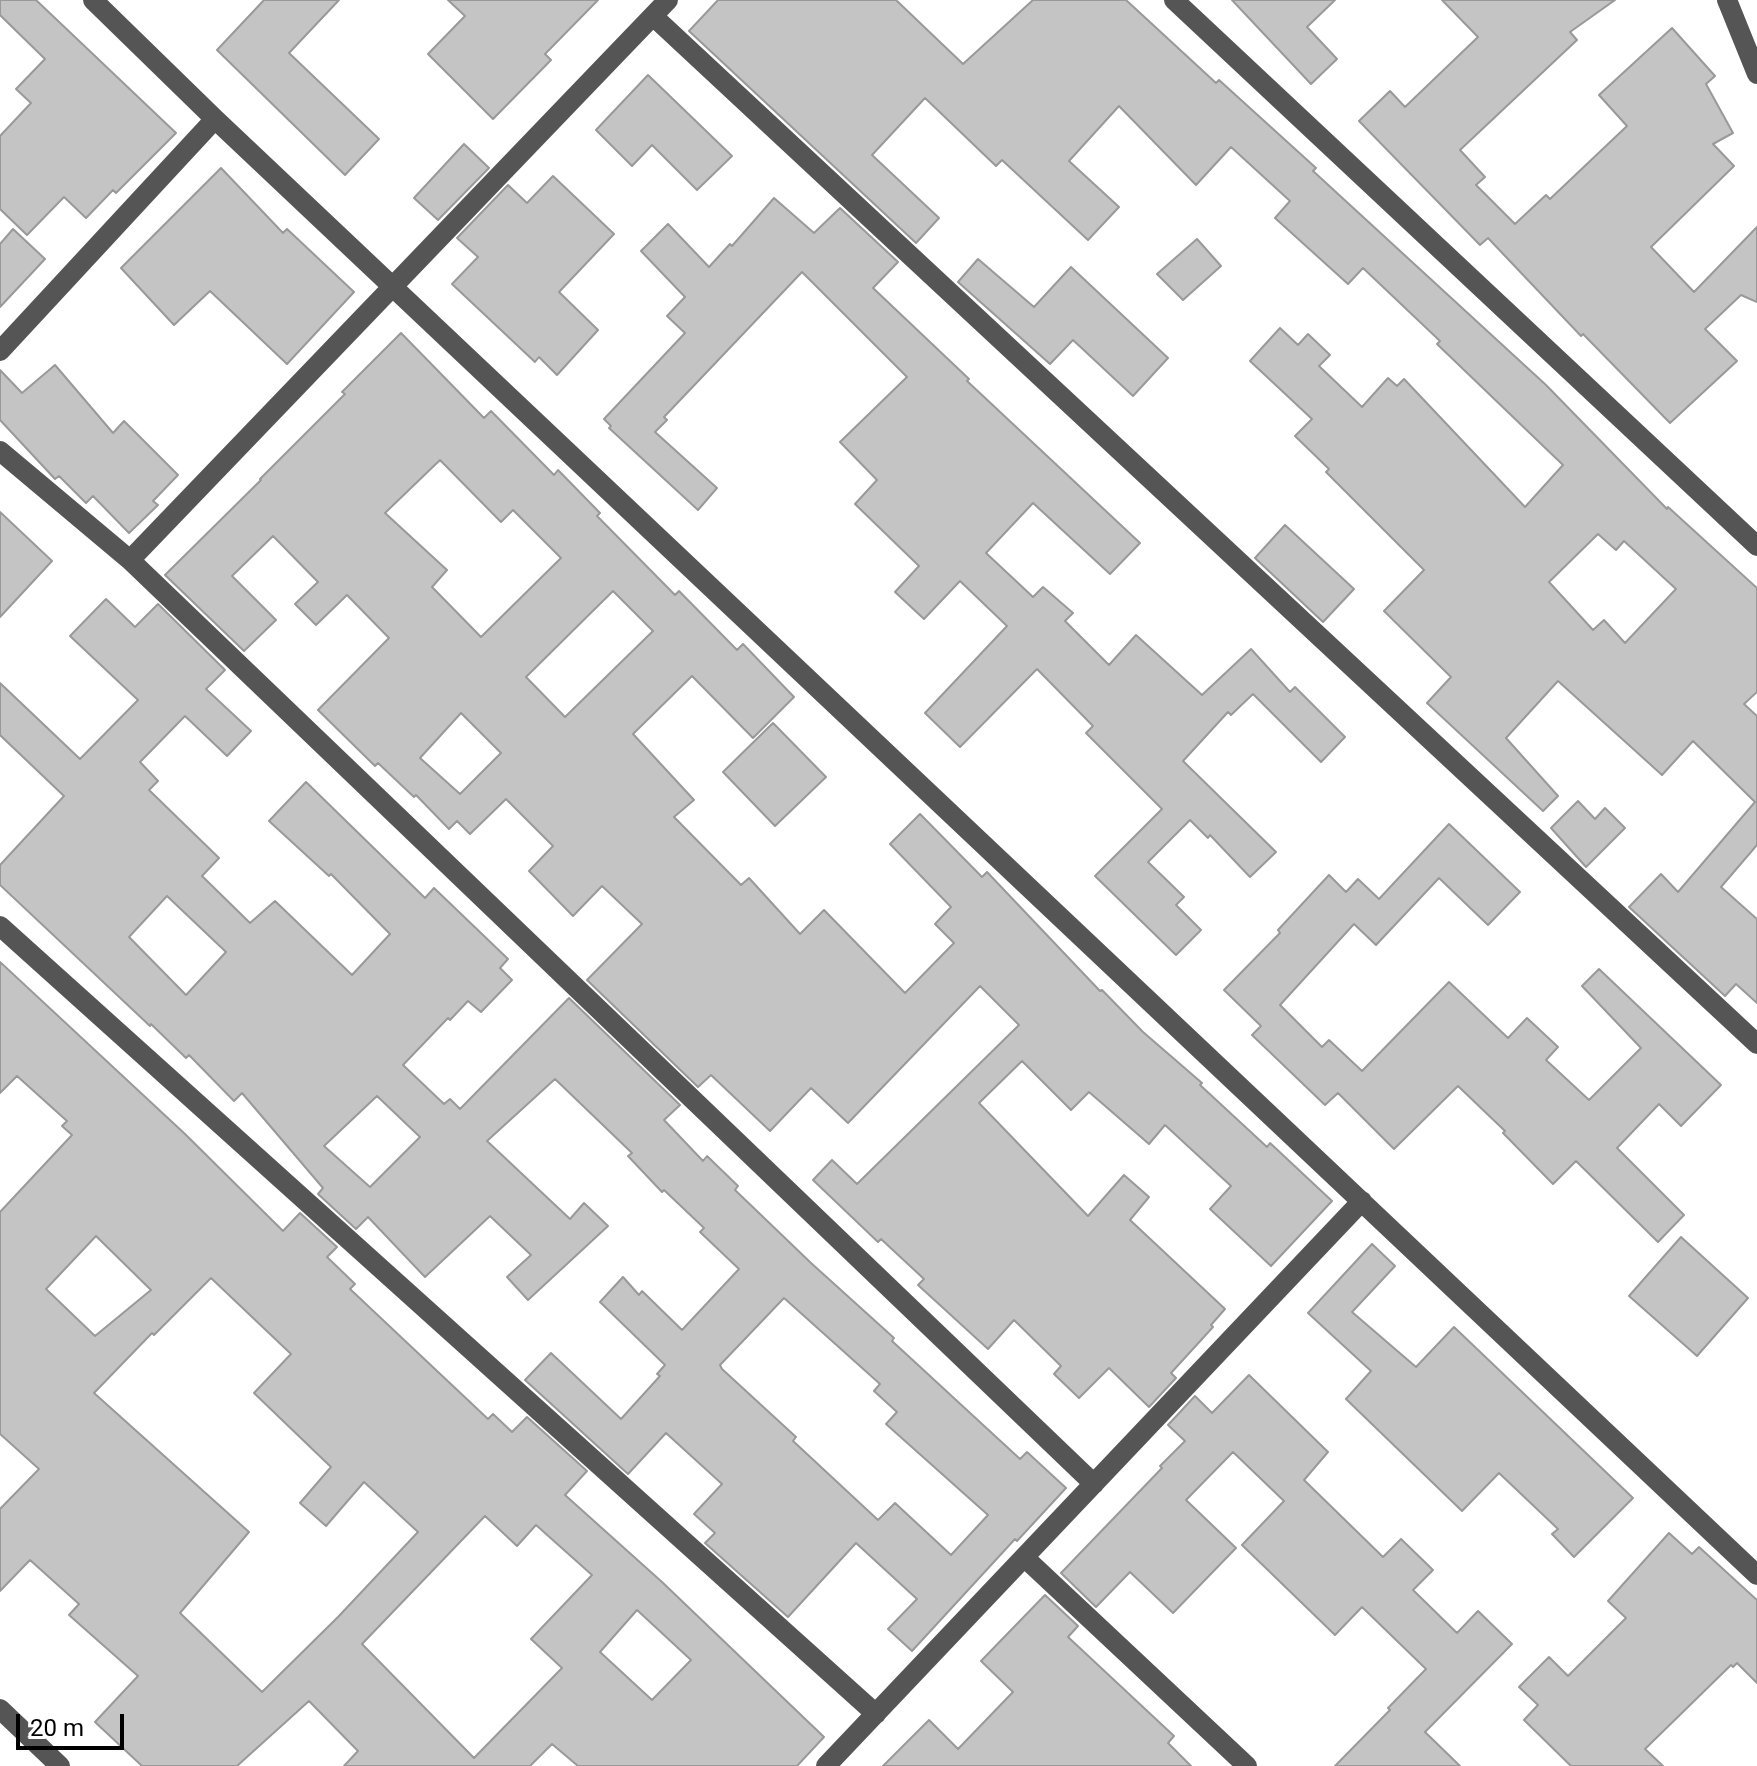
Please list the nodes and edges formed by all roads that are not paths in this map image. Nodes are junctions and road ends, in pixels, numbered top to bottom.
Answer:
1 (93, 0) edge
2 (668, 0) edge
3 (1174, 0) edge
4 (1727, 0) edge
5 (653, 16) junction
6 (1757, 74) edge
7 (215, 119) junction
8 (393, 287) junction
9 (0, 351) edge
10 (0, 451) edge
11 (1757, 546) edge
12 (130, 560) junction
13 (0, 926) edge
14 (1757, 1044) edge
15 (1362, 1201) junction
16 (1094, 1484) junction
17 (1024, 1557) junction
18 (1757, 1575) edge
19 (0, 1709) edge
20 (876, 1714) junction
21 (60, 1766) edge
22 (826, 1766) edge
23 (1247, 1766) edge

1 - 7 street
2 - 5 street
3 - 11 street
4 - 6 street
5 - 8 street
5 - 14 street
7 - 8 street
7 - 9 street
8 - 12 street
8 - 15 street
10 - 12 street
12 - 16 street
13 - 20 street
15 - 16 street
15 - 18 street
16 - 17 street
17 - 20 street
17 - 23 street
19 - 21 street
20 - 22 street

